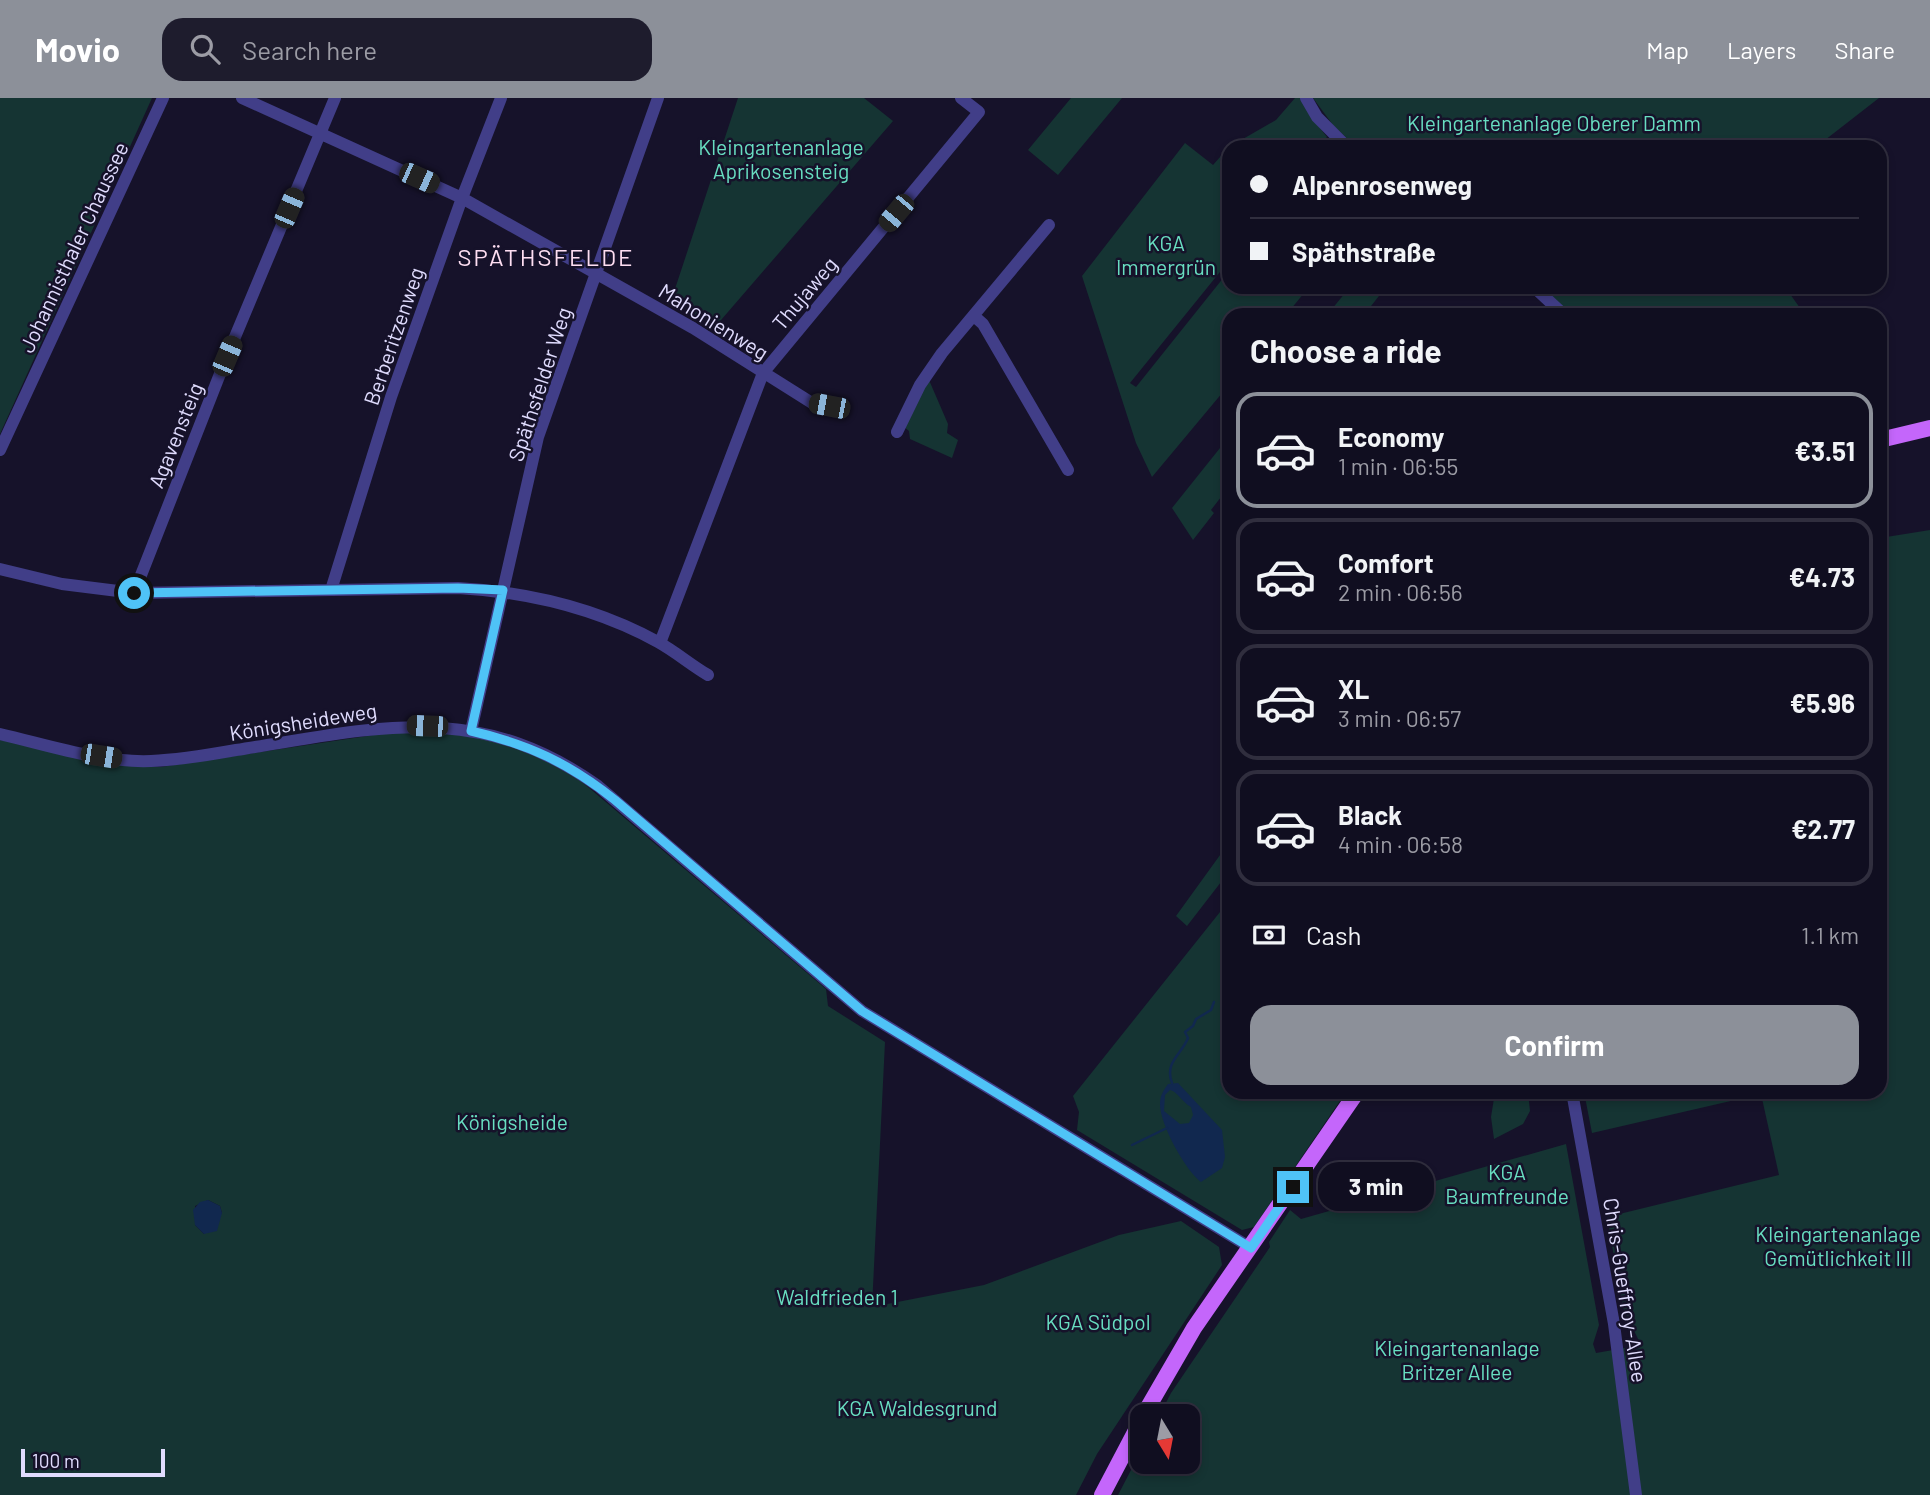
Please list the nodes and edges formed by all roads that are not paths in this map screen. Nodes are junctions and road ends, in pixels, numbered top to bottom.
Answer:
1 (163, 98) edge
2 (242, 98) edge
3 (335, 98) edge
4 (501, 98) edge
5 (658, 98) edge
6 (961, 98) edge
7 (1306, 98) edge
8 (320, 134) junction
9 (1340, 140) edge
10 (462, 198) junction
11 (1049, 225) dead end
12 (596, 273) junction
13 (1542, 294) edge
14 (1556, 308) edge
15 (974, 316) junction
16 (763, 373) junction
17 (829, 406) dead end
18 (1930, 428) edge
19 (897, 432) dead end
20 (1887, 438) edge
21 (0, 450) edge
22 (1068, 470) dead end
23 (0, 569) edge
24 (331, 590) junction
25 (503, 590) junction
26 (134, 593) junction
27 (660, 643) junction
28 (708, 675) dead end
29 (471, 731) junction
30 (0, 734) edge
31 (1352, 1099) edge
32 (1574, 1099) edge
33 (1251, 1248) junction
34 (1150, 1404) edge
35 (1130, 1441) edge
36 (1102, 1495) edge
37 (1636, 1495) edge

1 - 21 street, Johannisthaler Chaussee
2 - 8 street, Mahonienweg
3 - 8 street, Agavensteig
4 - 10 street, Berberitzenweg
5 - 12 street, Späthsfelder Weg
6 - 16 street, Thujaweg
7 - 9 street
8 - 10 street, Mahonienweg
8 - 26 street, Agavensteig
10 - 12 street, Mahonienweg
10 - 24 street, Berberitzenweg
11 - 15 street
12 - 16 street, Mahonienweg
12 - 25 street, Späthsfelder Weg
13 - 14 street
15 - 19 street
15 - 22 street
16 - 17 street, Mahonienweg
16 - 27 street, Thujaweg
18 - 20 main road
23 - 26 street
24 - 25 street
24 - 26 street
25 - 27 street
25 - 29 street, Späthsfelder Weg
27 - 28 street
29 - 30 street, Königsheideweg
29 - 33 street, Königsheideweg
31 - 33 main road
32 - 37 street, Chris-Gueffroy-Allee
33 - 34 main road
35 - 36 main road

